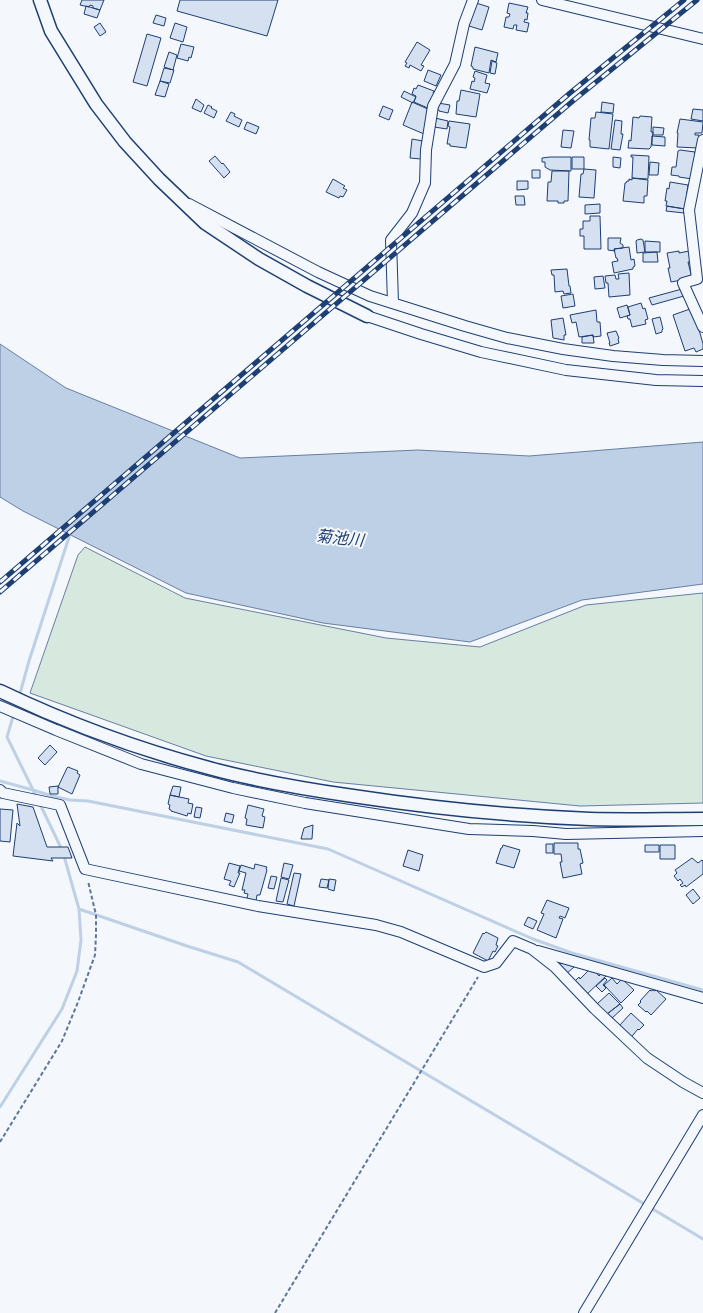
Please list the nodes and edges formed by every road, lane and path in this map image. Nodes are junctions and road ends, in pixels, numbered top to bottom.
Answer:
1 (40, 0) edge
2 (473, 0) edge
3 (542, 0) edge
4 (703, 39) edge
5 (703, 140) edge
6 (181, 200) junction
7 (393, 303) junction
8 (367, 316) joint
9 (703, 327) edge
10 (703, 362) edge
11 (703, 381) edge
12 (0, 691) edge
13 (0, 706) edge
14 (0, 790) edge
15 (703, 819) edge
16 (703, 831) edge
17 (85, 869) junction
18 (532, 949) junction
19 (484, 967) junction
20 (703, 998) edge
21 (703, 1093) edge
22 (703, 1115) edge
23 (0, 1142) edge
24 (275, 1313) edge
25 (584, 1313) edge

1 - 6 street
2 - 7 street
3 - 4 street
5 - 9 street
6 - 7 street
6 - 8 street
7 - 10 street
8 - 11 street
12 - 15 street
13 - 16 street
14 - 17 street
17 - 19 street
17 - 23 path
18 - 19 street
18 - 20 street
18 - 21 street
19 - 24 path
22 - 25 street

